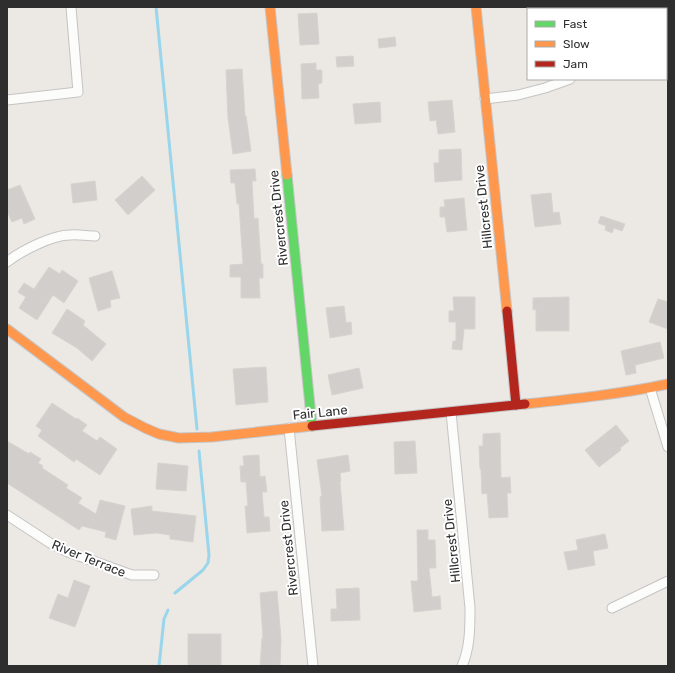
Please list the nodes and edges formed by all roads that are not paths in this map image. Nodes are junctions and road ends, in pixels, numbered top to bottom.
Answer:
1 (71, 7) edge
2 (270, 7) edge
3 (476, 7) edge
4 (567, 80) edge
5 (485, 99) junction
6 (7, 100) edge
7 (95, 236) dead end
8 (7, 262) edge
9 (7, 329) edge
10 (668, 384) edge
11 (650, 388) junction
12 (516, 405) junction
13 (451, 412) junction
14 (312, 426) junction
15 (290, 428) junction
16 (668, 447) edge
17 (7, 515) edge
18 (154, 574) dead end
19 (668, 580) edge
20 (612, 608) dead end
21 (313, 666) edge
22 (462, 666) edge

1 - 6 street
2 - 14 street, Rivercrest Drive
3 - 5 street, Hillcrest Drive
4 - 5 street
5 - 12 street, Hillcrest Drive
7 - 8 street
9 - 15 street, Fair Lane
10 - 11 street, Fair Lane
11 - 12 street, Fair Lane
11 - 16 street
12 - 13 street, Fair Lane
13 - 14 street, Fair Lane
13 - 22 street, Hillcrest Drive
14 - 15 street, Fair Lane
15 - 21 street, Rivercrest Drive
17 - 18 street, River Terrace
19 - 20 street

